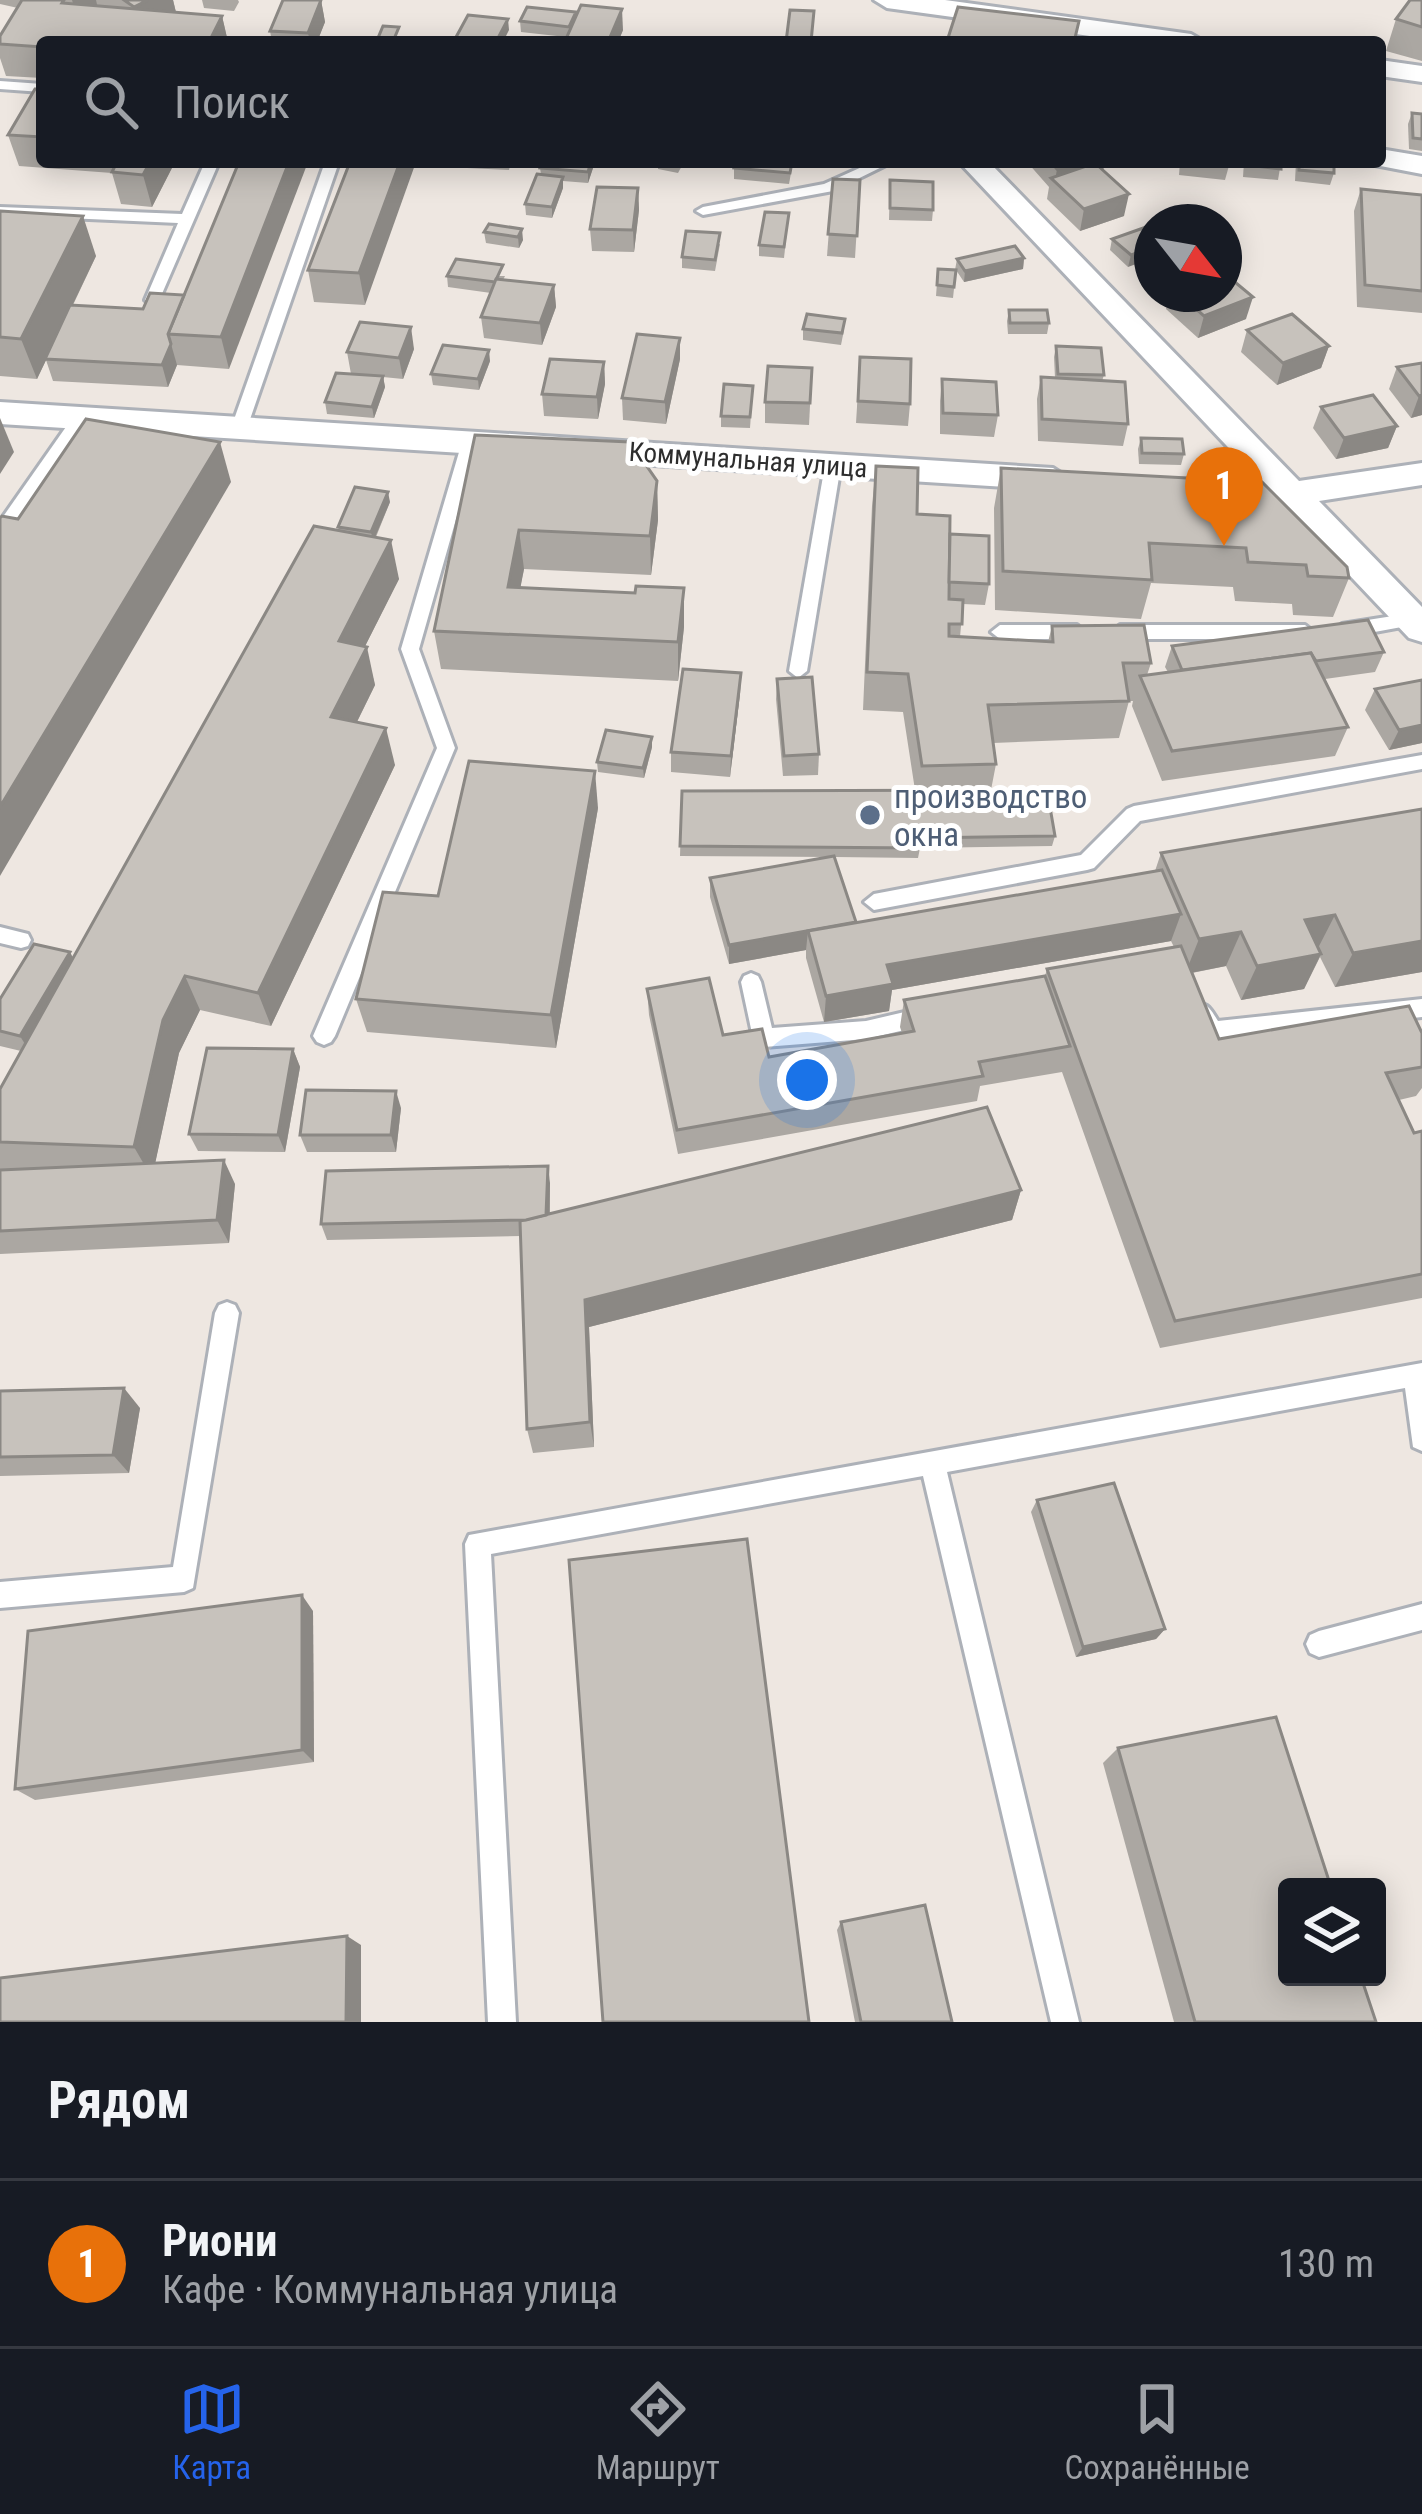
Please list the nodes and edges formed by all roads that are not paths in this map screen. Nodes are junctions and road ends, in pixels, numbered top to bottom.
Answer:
1 (887, 0) edge
2 (1148, 36) edge
3 (1386, 69) edge
4 (1422, 74) edge
5 (0, 86) edge
6 (36, 88) edge
7 (1386, 159) edge
8 (1422, 165) edge
9 (209, 168) edge
10 (330, 168) edge
11 (872, 168) edge
12 (979, 168) edge
13 (0, 211) edge
14 (704, 211) dead end
15 (188, 219) junction
16 (153, 300) edge
17 (0, 413) edge
18 (81, 418) junction
19 (239, 428) junction
20 (470, 442) junction
21 (833, 465) junction
22 (1422, 474) edge
23 (1096, 482) edge
24 (1192, 488) edge
25 (1288, 494) junction
26 (0, 535) edge
27 (1417, 624) edge
28 (1000, 632) dead end
29 (798, 671) dead end
30 (1422, 762) edge
31 (874, 902) dead end
32 (752, 982) dead end
33 (1190, 995) edge
34 (958, 1008) edge
35 (1411, 1016) edge
36 (324, 1036) dead end
37 (227, 1312) dead end
38 (1419, 1374) edge
39 (1422, 1439) edge
40 (932, 1461) junction
41 (0, 1594) edge
42 (1422, 1617) edge
43 (1319, 1644) dead end
44 (502, 2022) edge
45 (1065, 2022) edge

1 - 2 street
3 - 4 street
5 - 6 lane
7 - 8 street
9 - 15 lane
10 - 19 lane
11 - 14 lane
12 - 25 street
13 - 15 lane
15 - 16 lane
17 - 18 street, Коммунальная улица
18 - 19 street, Коммунальная улица
18 - 26 lane
19 - 20 street, Коммунальная улица
20 - 21 street, Коммунальная улица
20 - 36 lane
21 - 23 street, Коммунальная улица
21 - 29 lane
22 - 25 street
24 - 25 street
25 - 27 street
27 - 28 lane
30 - 31 lane
32 - 34 lane
33 - 35 lane
37 - 41 lane
38 - 39 lane
38 - 40 lane
40 - 44 lane
40 - 45 lane
42 - 43 lane

